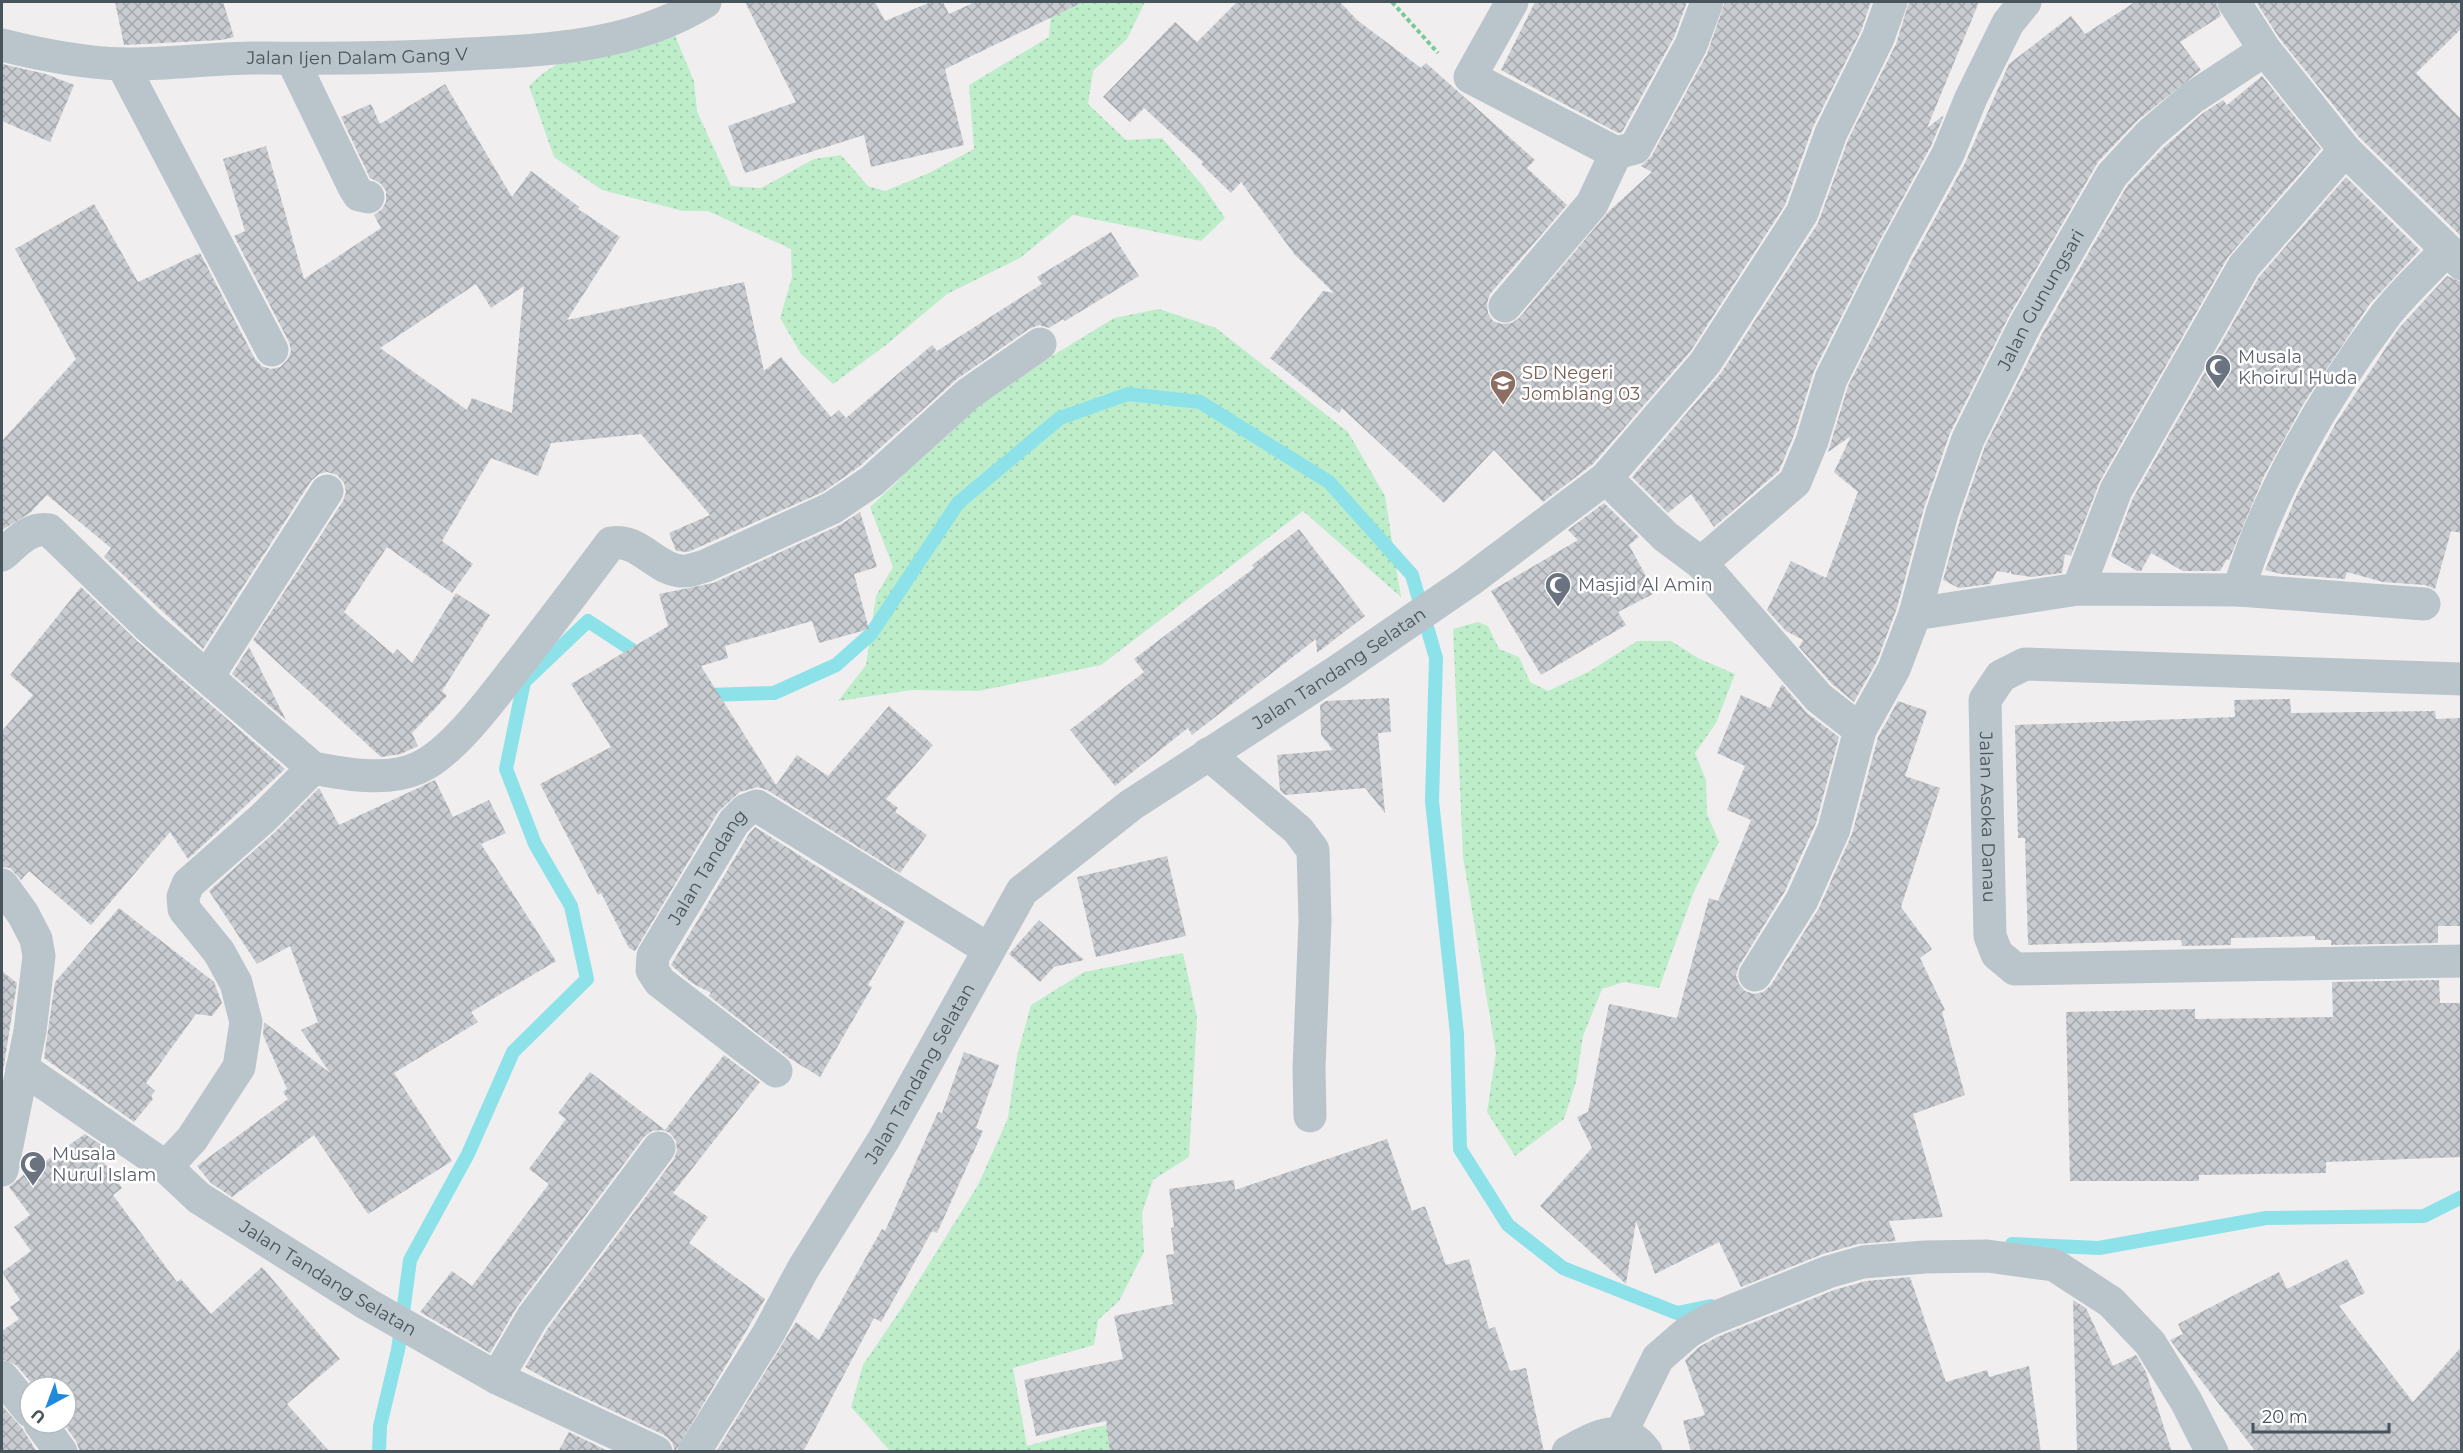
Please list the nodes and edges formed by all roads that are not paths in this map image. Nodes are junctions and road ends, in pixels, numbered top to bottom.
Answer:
1 (705, 2) edge
2 (1512, 2) edge
3 (1707, 2) edge
4 (1891, 2) edge
5 (2025, 2) edge
6 (2234, 2) edge
7 (2, 45) edge
8 (2265, 50) junction
9 (292, 59) junction
10 (122, 64) junction
11 (2345, 150) junction
12 (1616, 153) junction
13 (368, 197) dead end
14 (2454, 257) edge
15 (1505, 306) dead end
16 (1040, 344) dead end
17 (272, 350) dead end
18 (1606, 478) junction
19 (327, 491) dead end
20 (2, 555) edge
21 (1701, 563) junction
22 (2078, 589) junction
23 (2239, 590) junction
24 (2424, 604) dead end
25 (1915, 614) junction
26 (208, 676) junction
27 (2462, 679) edge
28 (1860, 730) junction
29 (1208, 754) junction
30 (313, 768) junction
31 (2, 885) edge
32 (988, 949) junction
33 (2462, 961) edge
34 (1755, 975) dead end
35 (22, 1068) junction
36 (776, 1071) dead end
37 (1310, 1116) dead end
38 (659, 1148) dead end
39 (166, 1167) junction
40 (2, 1170) edge
41 (2, 1377) edge
42 (497, 1377) junction
43 (18, 1397) edge
44 (49, 1435) edge
45 (1633, 1442) edge
46 (61, 1452) edge
47 (656, 1452) edge
48 (694, 1452) edge
49 (1568, 1452) edge
50 (2212, 1452) edge

1 - 9 street, Jalan Ijen Dalam Gang V
2 - 12 street
3 - 12 street
4 - 18 street
5 - 21 street
6 - 8 street
7 - 10 street, Jalan Ijen Dalam Gang V
8 - 11 street
8 - 25 street, Jalan Gunungsari
9 - 10 street, Jalan Ijen Dalam Gang V
9 - 13 street
10 - 17 street
11 - 14 street
11 - 22 street
12 - 15 street
14 - 23 street
16 - 30 street
18 - 21 street
18 - 29 street, Jalan Tandang Selatan
19 - 26 street
20 - 26 street
21 - 28 street
22 - 23 street
22 - 25 street
23 - 24 street
25 - 28 street, Jalan Gunungsari
26 - 30 street
27 - 33 street, Jalan Asoka Danau
28 - 34 street, Jalan Gunungsari
29 - 32 street, Jalan Tandang Selatan
29 - 37 street
30 - 39 street
31 - 35 street
32 - 36 street, Jalan Tandang
32 - 48 street, Jalan Tandang Selatan
35 - 39 street, Jalan Tandang Selatan
35 - 40 street
38 - 42 street
39 - 42 street, Jalan Tandang Selatan
41 - 43 street
42 - 47 street, Jalan Tandang Selatan
44 - 46 street
45 - 49 street
45 - 50 street

